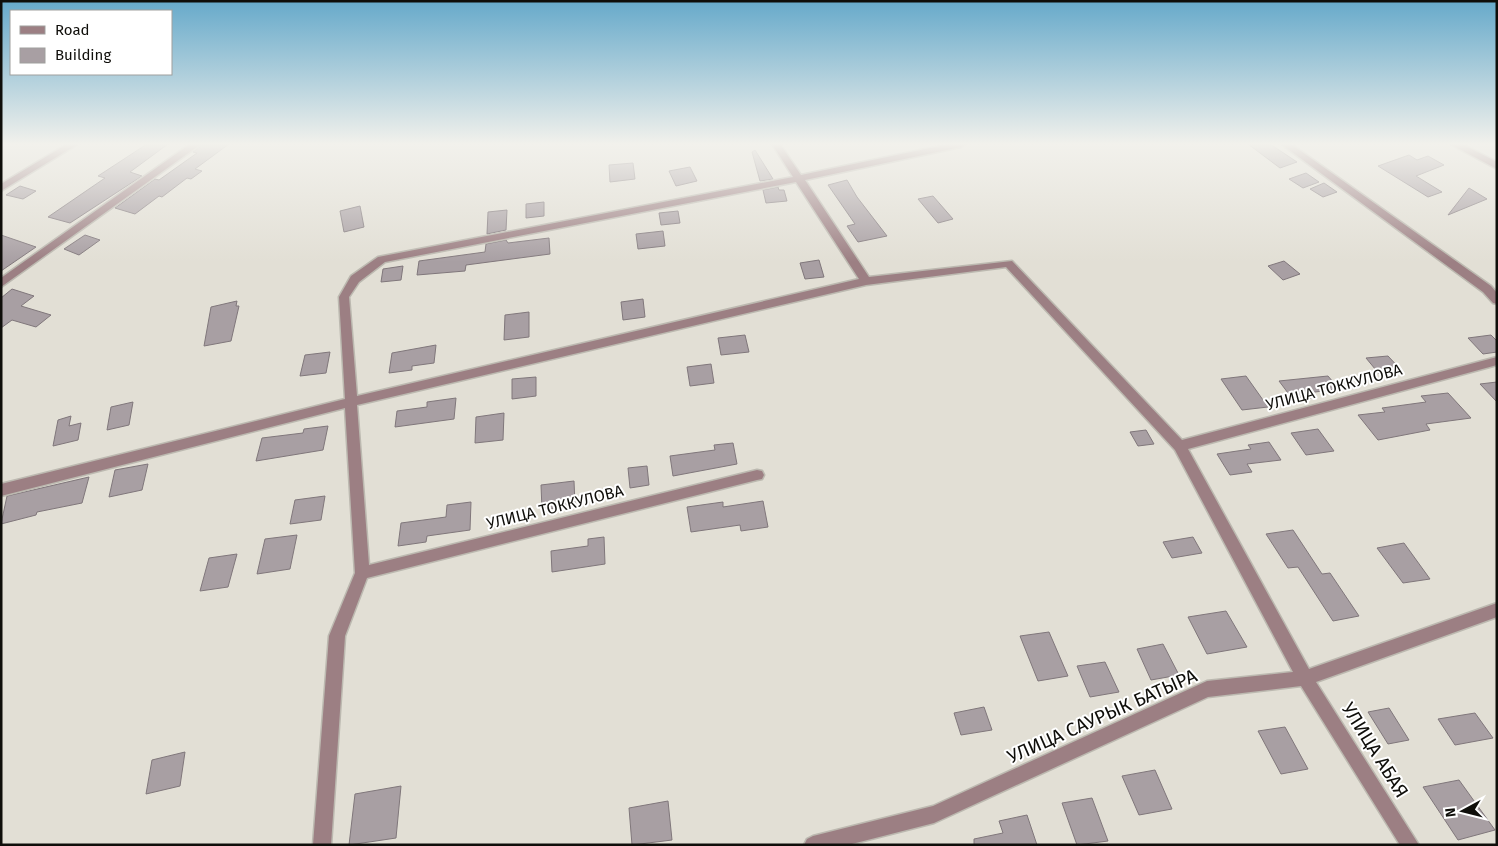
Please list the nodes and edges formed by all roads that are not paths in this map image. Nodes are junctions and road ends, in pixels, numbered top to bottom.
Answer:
1 (139, 183) edge
2 (770, 183) edge
3 (802, 183) edge
4 (1343, 183) edge
5 (4, 278) edge
6 (866, 281) junction
7 (1492, 286) edge
8 (1497, 300) edge
9 (1497, 361) edge
10 (350, 402) junction
11 (1180, 446) junction
12 (757, 475) dead end
13 (1, 490) edge
14 (362, 573) junction
15 (1497, 610) edge
16 (1305, 678) junction
17 (322, 845) edge
18 (813, 845) edge
19 (1410, 845) edge

1 - 5 street
2 - 10 street
3 - 6 street
4 - 7 street
6 - 10 street
6 - 11 street, УЛИЦА АБАЯ
7 - 8 street
9 - 11 street, УЛИЦА ТОККУЛОВА
10 - 13 street
10 - 14 street
11 - 16 street, УЛИЦА АБАЯ
12 - 14 street, УЛИЦА ТОККУЛОВА
14 - 17 street
15 - 16 street, УЛИЦА САУРЫК БАТЫРА
16 - 18 street, УЛИЦА САУРЫК БАТЫРА
16 - 19 street, УЛИЦА АБАЯ

